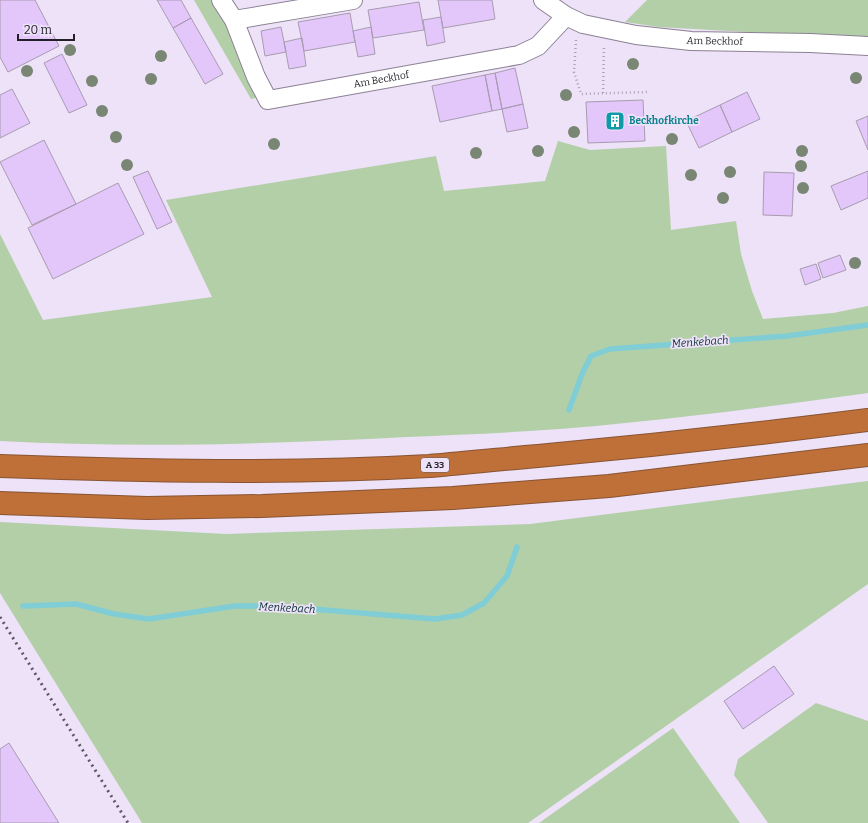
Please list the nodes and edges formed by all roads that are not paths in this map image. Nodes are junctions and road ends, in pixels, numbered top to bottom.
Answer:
1 (221, 0) edge
2 (353, 0) edge
3 (543, 0) edge
4 (566, 16) junction
5 (234, 20) junction
6 (868, 46) edge
7 (868, 420) edge
8 (868, 455) edge
9 (0, 466) edge
10 (6, 503) edge

1 - 5 street, Am Beckhof
2 - 5 street
3 - 4 street, Am Beckhof
4 - 5 street, Am Beckhof
4 - 6 street, Am Beckhof
7 - 9 highway, A 33
8 - 10 highway

